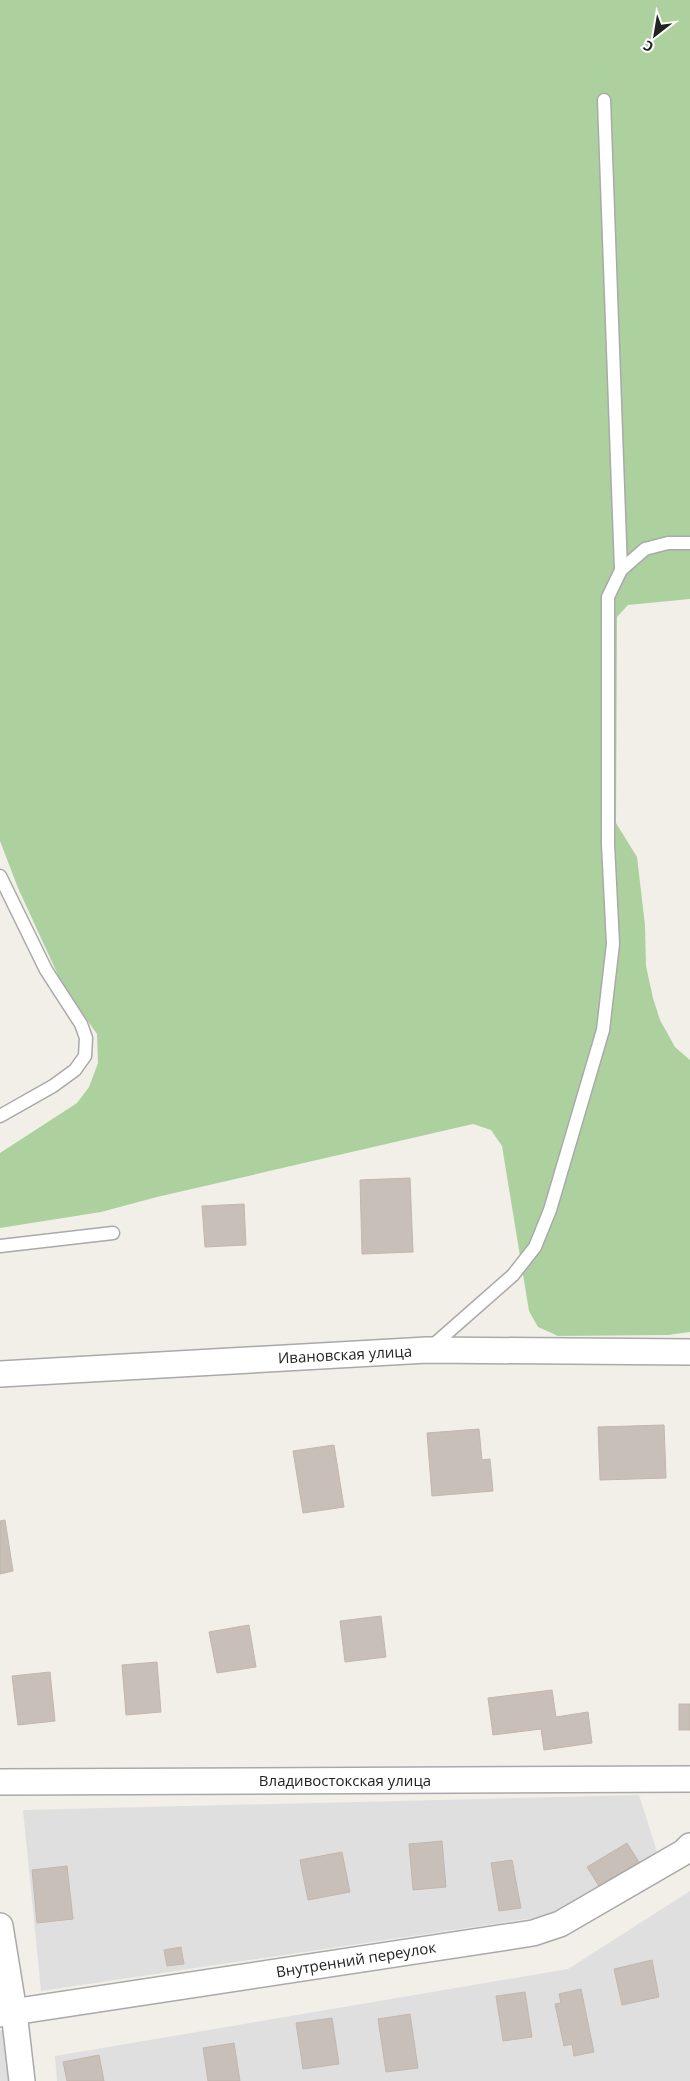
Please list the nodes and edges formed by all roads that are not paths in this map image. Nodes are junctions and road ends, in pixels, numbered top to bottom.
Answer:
1 (604, 100) dead end
2 (690, 543) edge
3 (621, 570) junction
4 (0, 876) edge
5 (0, 1116) edge
6 (113, 1233) dead end
7 (0, 1246) edge
8 (427, 1350) junction
9 (690, 1352) edge
10 (0, 1374) edge
11 (690, 1779) edge
12 (0, 1782) edge
13 (690, 1846) edge
14 (0, 1926) edge
15 (7, 2013) edge
16 (22, 2081) edge

1 - 3 lane
2 - 3 lane
3 - 8 lane
4 - 5 lane
6 - 7 lane
8 - 9 street, Ивановская улица
8 - 10 street, Ивановская улица
11 - 12 street, Владивостокская улица
13 - 15 street, Внутренний переулок
14 - 15 street
15 - 16 street

